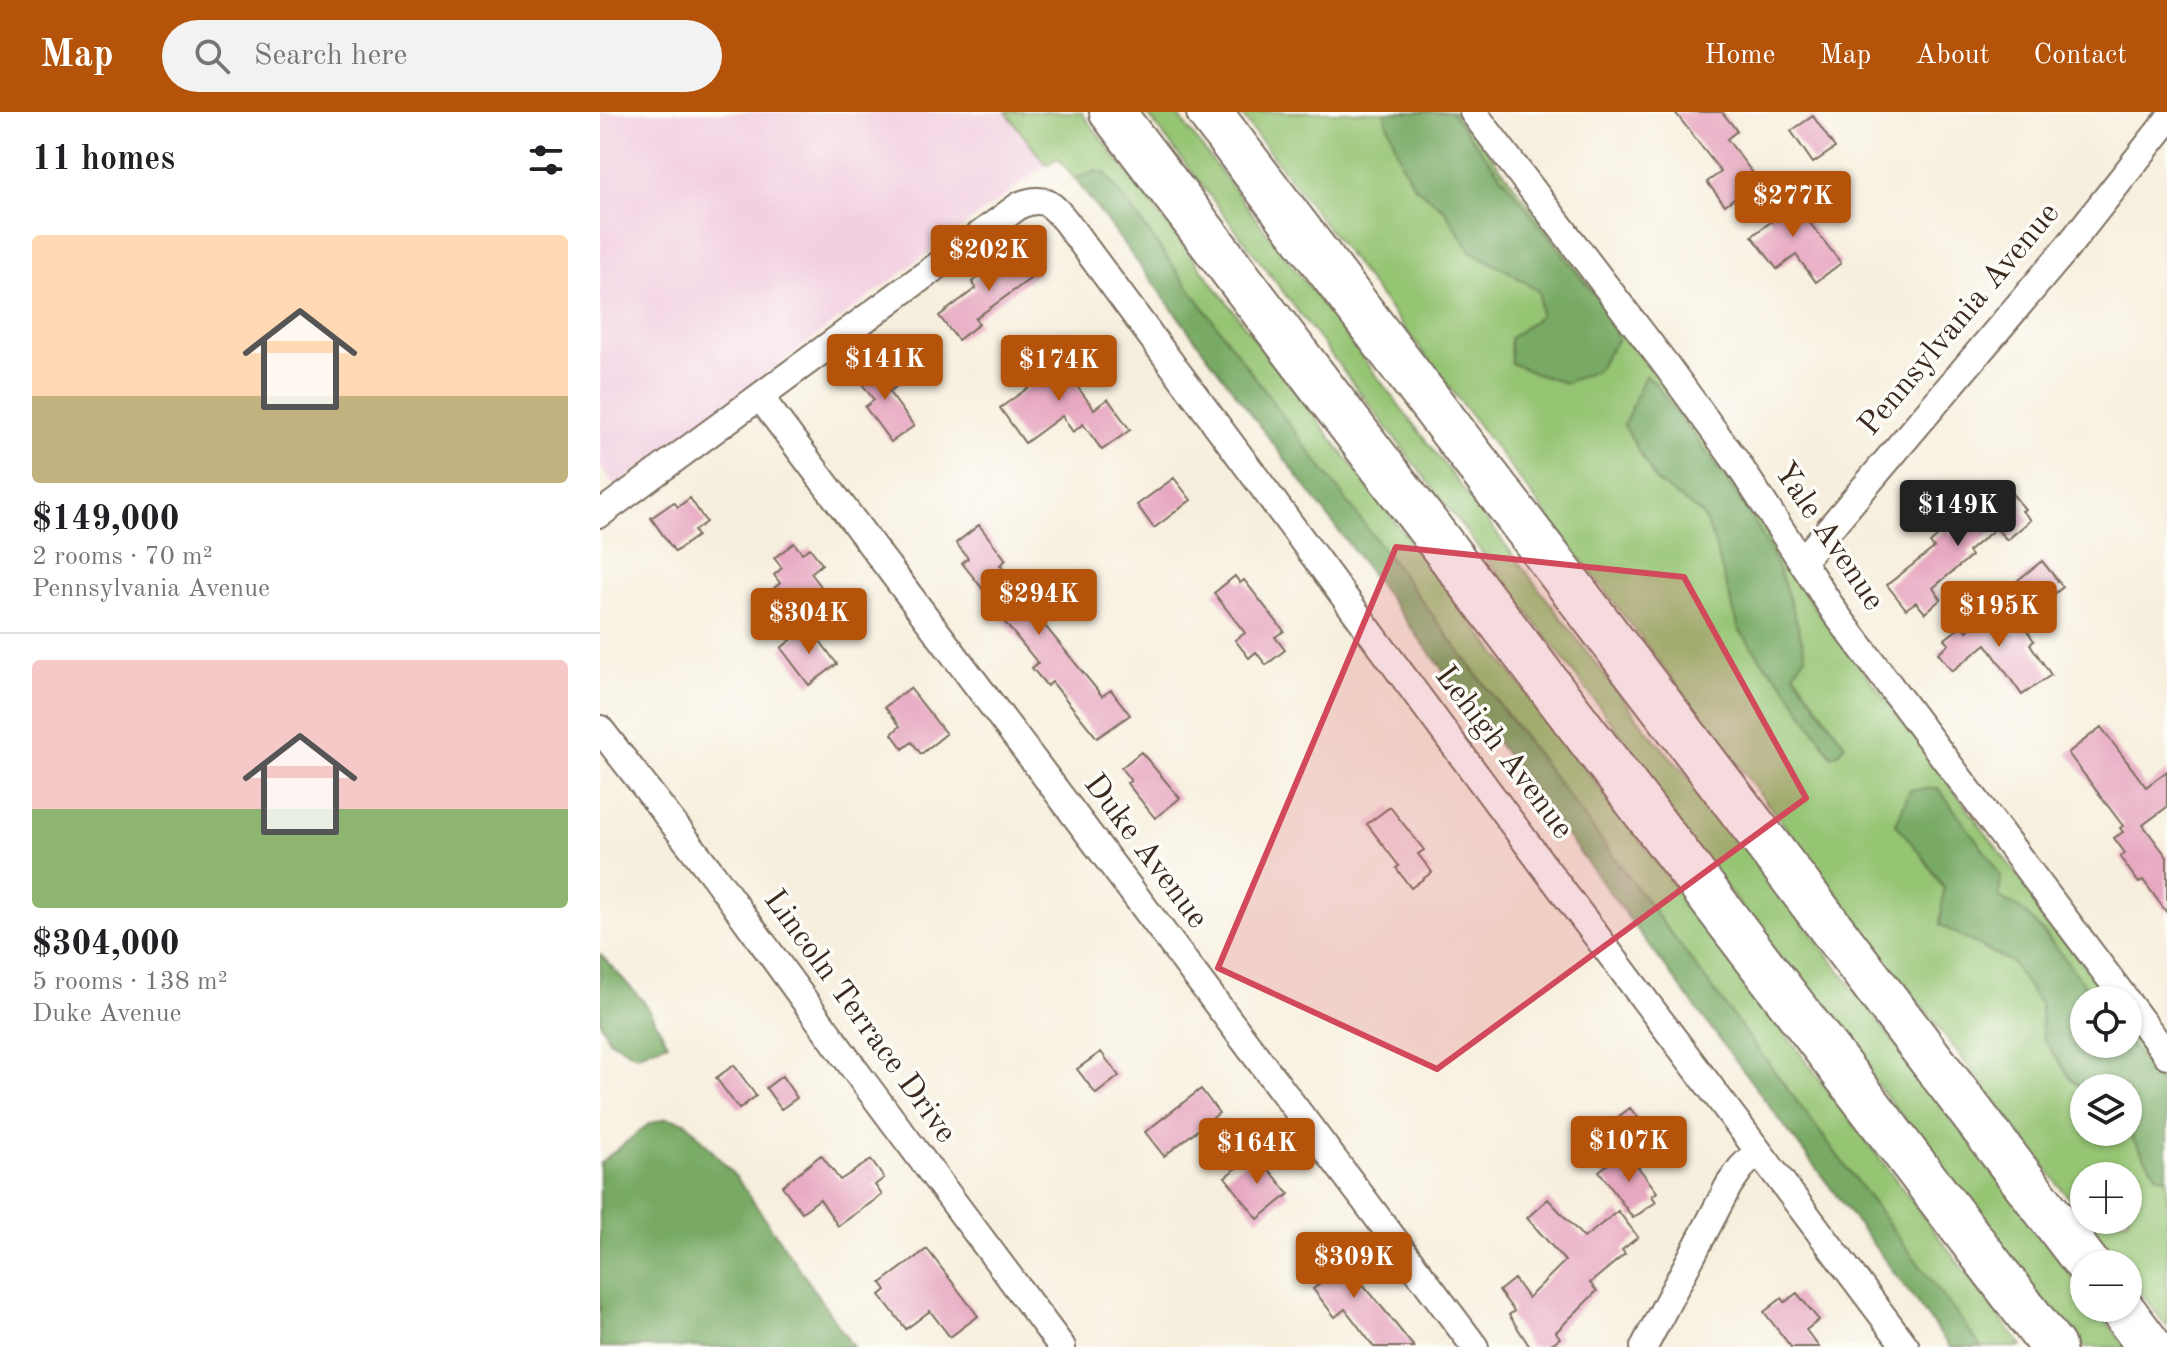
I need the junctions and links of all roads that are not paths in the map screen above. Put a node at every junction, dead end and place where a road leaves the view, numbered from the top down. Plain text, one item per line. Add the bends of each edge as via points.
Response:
1 (1112, 112) edge
2 (1209, 112) edge
3 (1473, 112) edge
4 (2167, 121) edge
5 (760, 397) junction
6 (600, 514) edge
7 (1802, 561) junction
8 (600, 729) edge
9 (2115, 986) edge
10 (2142, 1022) edge
11 (2167, 1055) edge
12 (1758, 1151) junction
13 (2076, 1250) edge
14 (2131, 1322) edge
15 (1062, 1347) edge
16 (1475, 1347) edge
17 (1644, 1347) edge
18 (1906, 1347) edge
19 (2053, 1347) edge
20 (2150, 1347) edge

1 - 19 highway
2 - 13 highway
3 - 7 street, Yale Avenue via 1666,365
4 - 7 street, Pennsylvania Avenue
5 - 6 street
5 - 12 street, Lehigh Avenue via 1020,205 1044,201 1056,209
5 - 16 street, Duke Avenue
7 - 9 street, Yale Avenue via 1836,614
8 - 15 street, Lincoln Terrace Drive
10 - 11 street, Yale Avenue
12 - 17 street via 1729,1185
12 - 18 street, Lehigh Avenue
14 - 20 highway

